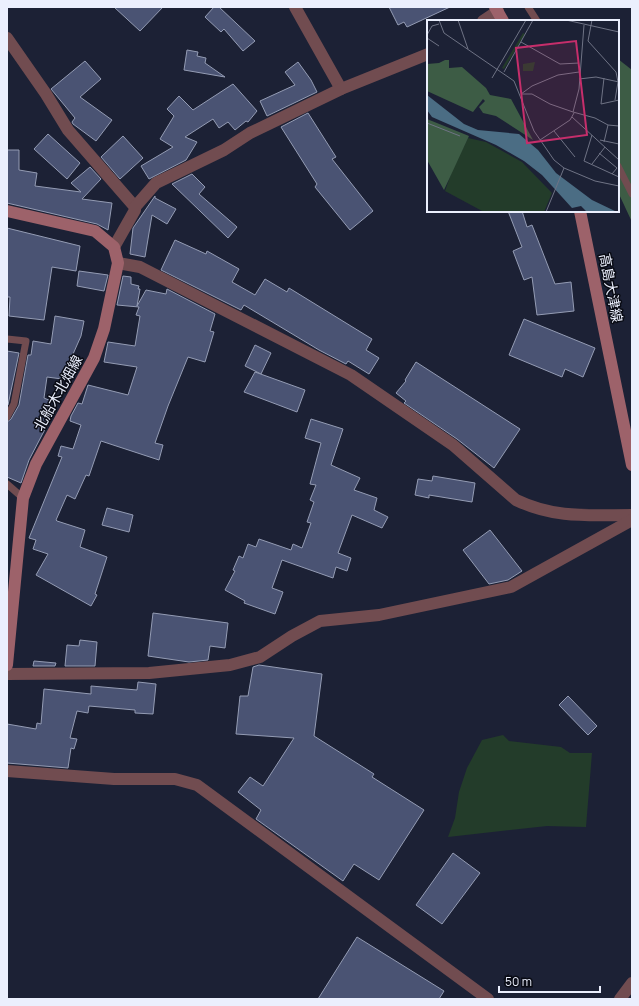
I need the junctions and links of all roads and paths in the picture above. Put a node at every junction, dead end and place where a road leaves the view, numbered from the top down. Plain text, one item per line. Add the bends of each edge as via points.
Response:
1 (295, 7) edge
2 (528, 7) edge
3 (499, 13) edge
4 (485, 20) edge
5 (536, 20) edge
6 (7, 38) edge
7 (427, 54) edge
8 (341, 89) junction
9 (619, 168) edge
10 (632, 194) edge
11 (135, 207) junction
12 (7, 211) edge
13 (580, 212) edge
14 (114, 247) junction
15 (118, 263) junction
16 (7, 339) edge
17 (7, 417) edge
18 (632, 465) edge
19 (7, 484) edge
20 (23, 498) junction
21 (632, 515) edge
22 (632, 520) edge
23 (10, 598) edge
24 (7, 665) edge
25 (7, 674) edge
26 (7, 771) edge
27 (632, 983) edge
28 (488, 999) edge
29 (620, 999) edge

1 - 8 street
2 - 5 lane
3 - 4 street
6 - 11 street via 68,130
7 - 8 street
8 - 11 street via 156,183
9 - 10 lane
11 - 14 street
12 - 14 main road via 95,232
13 - 18 main road, 高島大津線
14 - 15 main road, 北船木北畑線
15 - 20 main road, 北船木北畑線 via 104,329 94,358 36,464
15 - 21 street via 140,267 351,376 453,445 516,500 526,505 565,516
16 - 17 lane via 26,341 14,404
19 - 20 lane
20 - 23 main road, 北船木北畑線
22 - 25 street via 511,588 379,615 320,621 260,657 230,665 149,673
23 - 24 main road, 北船木北畑線
26 - 28 street via 114,779 175,779 198,785
27 - 29 street

